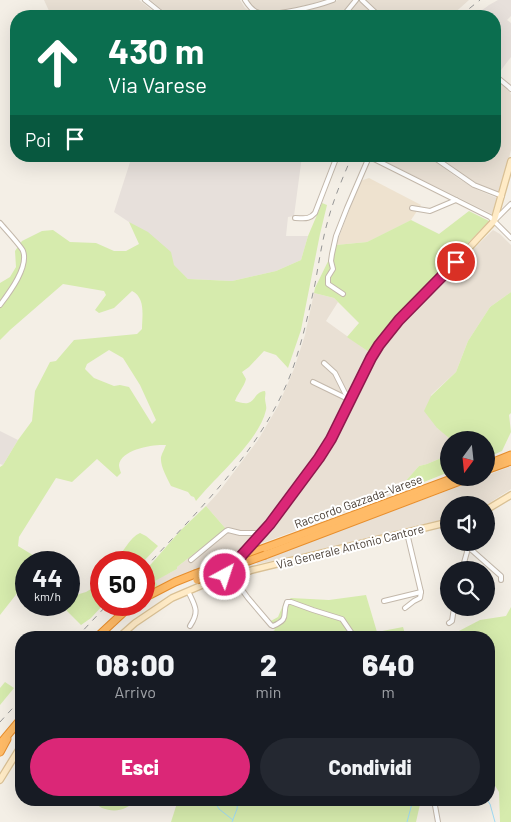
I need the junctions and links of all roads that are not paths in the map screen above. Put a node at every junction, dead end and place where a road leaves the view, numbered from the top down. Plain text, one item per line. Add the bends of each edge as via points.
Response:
1 (145, 0) edge
2 (245, 0) edge
3 (333, 0) edge
4 (356, 0) edge
5 (362, 0) edge
6 (158, 10) edge
7 (254, 10) edge
8 (296, 10) edge
9 (348, 10) edge
10 (373, 10) edge
11 (501, 80) edge
12 (511, 90) edge
13 (511, 161) edge
14 (335, 162) edge
15 (367, 162) edge
16 (379, 162) edge
17 (441, 162) edge
18 (502, 196) junction
19 (456, 200) junction
20 (511, 204) edge
21 (412, 208) dead end
22 (295, 218) dead end
23 (494, 221) junction
24 (0, 223) edge
25 (511, 238) edge
26 (343, 294) dead end
27 (0, 305) edge
28 (324, 363) dead end
29 (313, 382) dead end
30 (351, 399) junction
31 (511, 455) edge
32 (495, 461) edge
33 (511, 461) edge
34 (495, 467) edge
35 (440, 483) edge
36 (446, 486) edge
37 (511, 496) edge
38 (495, 505) edge
39 (440, 524) edge
40 (407, 533) junction
41 (259, 536) junction
42 (279, 546) junction
43 (473, 551) edge
44 (242, 555) junction
45 (265, 555) junction
46 (191, 560) dead end
47 (230, 573) junction
48 (196, 577) junction
49 (500, 580) dead end
50 (188, 591) junction
51 (155, 592) edge
52 (421, 592) junction
53 (384, 601) dead end
54 (405, 608) dead end
55 (120, 616) edge
56 (453, 616) edge
57 (449, 623) dead end
58 (190, 626) dead end
59 (103, 631) edge
60 (126, 631) edge
61 (350, 631) edge
62 (15, 726) edge
63 (1, 748) edge
64 (15, 756) edge
65 (0, 780) edge
66 (435, 806) edge
67 (438, 822) edge

1 - 6 street
2 - 7 street
3 - 8 street
4 - 9 street
5 - 10 street
11 - 12 street
13 - 18 main road
14 - 22 street via 315,213 311,218
15 - 26 street via 336,236 332,254 333,269 328,284
16 - 19 street
17 - 18 street via 474,185
18 - 23 main road
19 - 21 street via 430,211
19 - 23 street
20 - 23 street
23 - 25 street
23 - 30 main road via 399,320 370,359
24 - 27 street via 23,251 24,263 18,280
28 - 30 street
29 - 30 street
30 - 41 main road via 319,458
31 - 32 highway
33 - 34 highway
35 - 42 highway, Raccordo Gazzada-Varese
36 - 42 highway, Raccordo Gazzada-Varese
37 - 38 main road
39 - 40 main road, Via Generale Antonio Cantore
40 - 47 main road, Via Generale Antonio Cantore
40 - 52 street
41 - 44 main road
41 - 46 street via 228,530
42 - 44 highway, Raccordo Gazzada-Varese
42 - 45 highway, Raccordo Gazzada-Varese
43 - 49 street via 501,576
44 - 45 highway, Raccordo Gazzada-Varese, bridge
44 - 47 main road
44 - 48 highway, Raccordo Gazzada-Varese, bridge
45 - 48 highway, Raccordo Gazzada-Varese, bridge
47 - 50 main road, Via Generale Antonio Cantore
47 - 61 street via 271,625 284,619 286,604 291,602 342,619
48 - 51 highway, Raccordo Gazzada-Varese
50 - 58 street via 196,613
50 - 60 main road, Via Generale Antonio Cantore via 172,598
52 - 53 street
52 - 54 street via 420,598
55 - 59 highway
56 - 57 street
62 - 63 highway
64 - 65 main road
66 - 67 street

